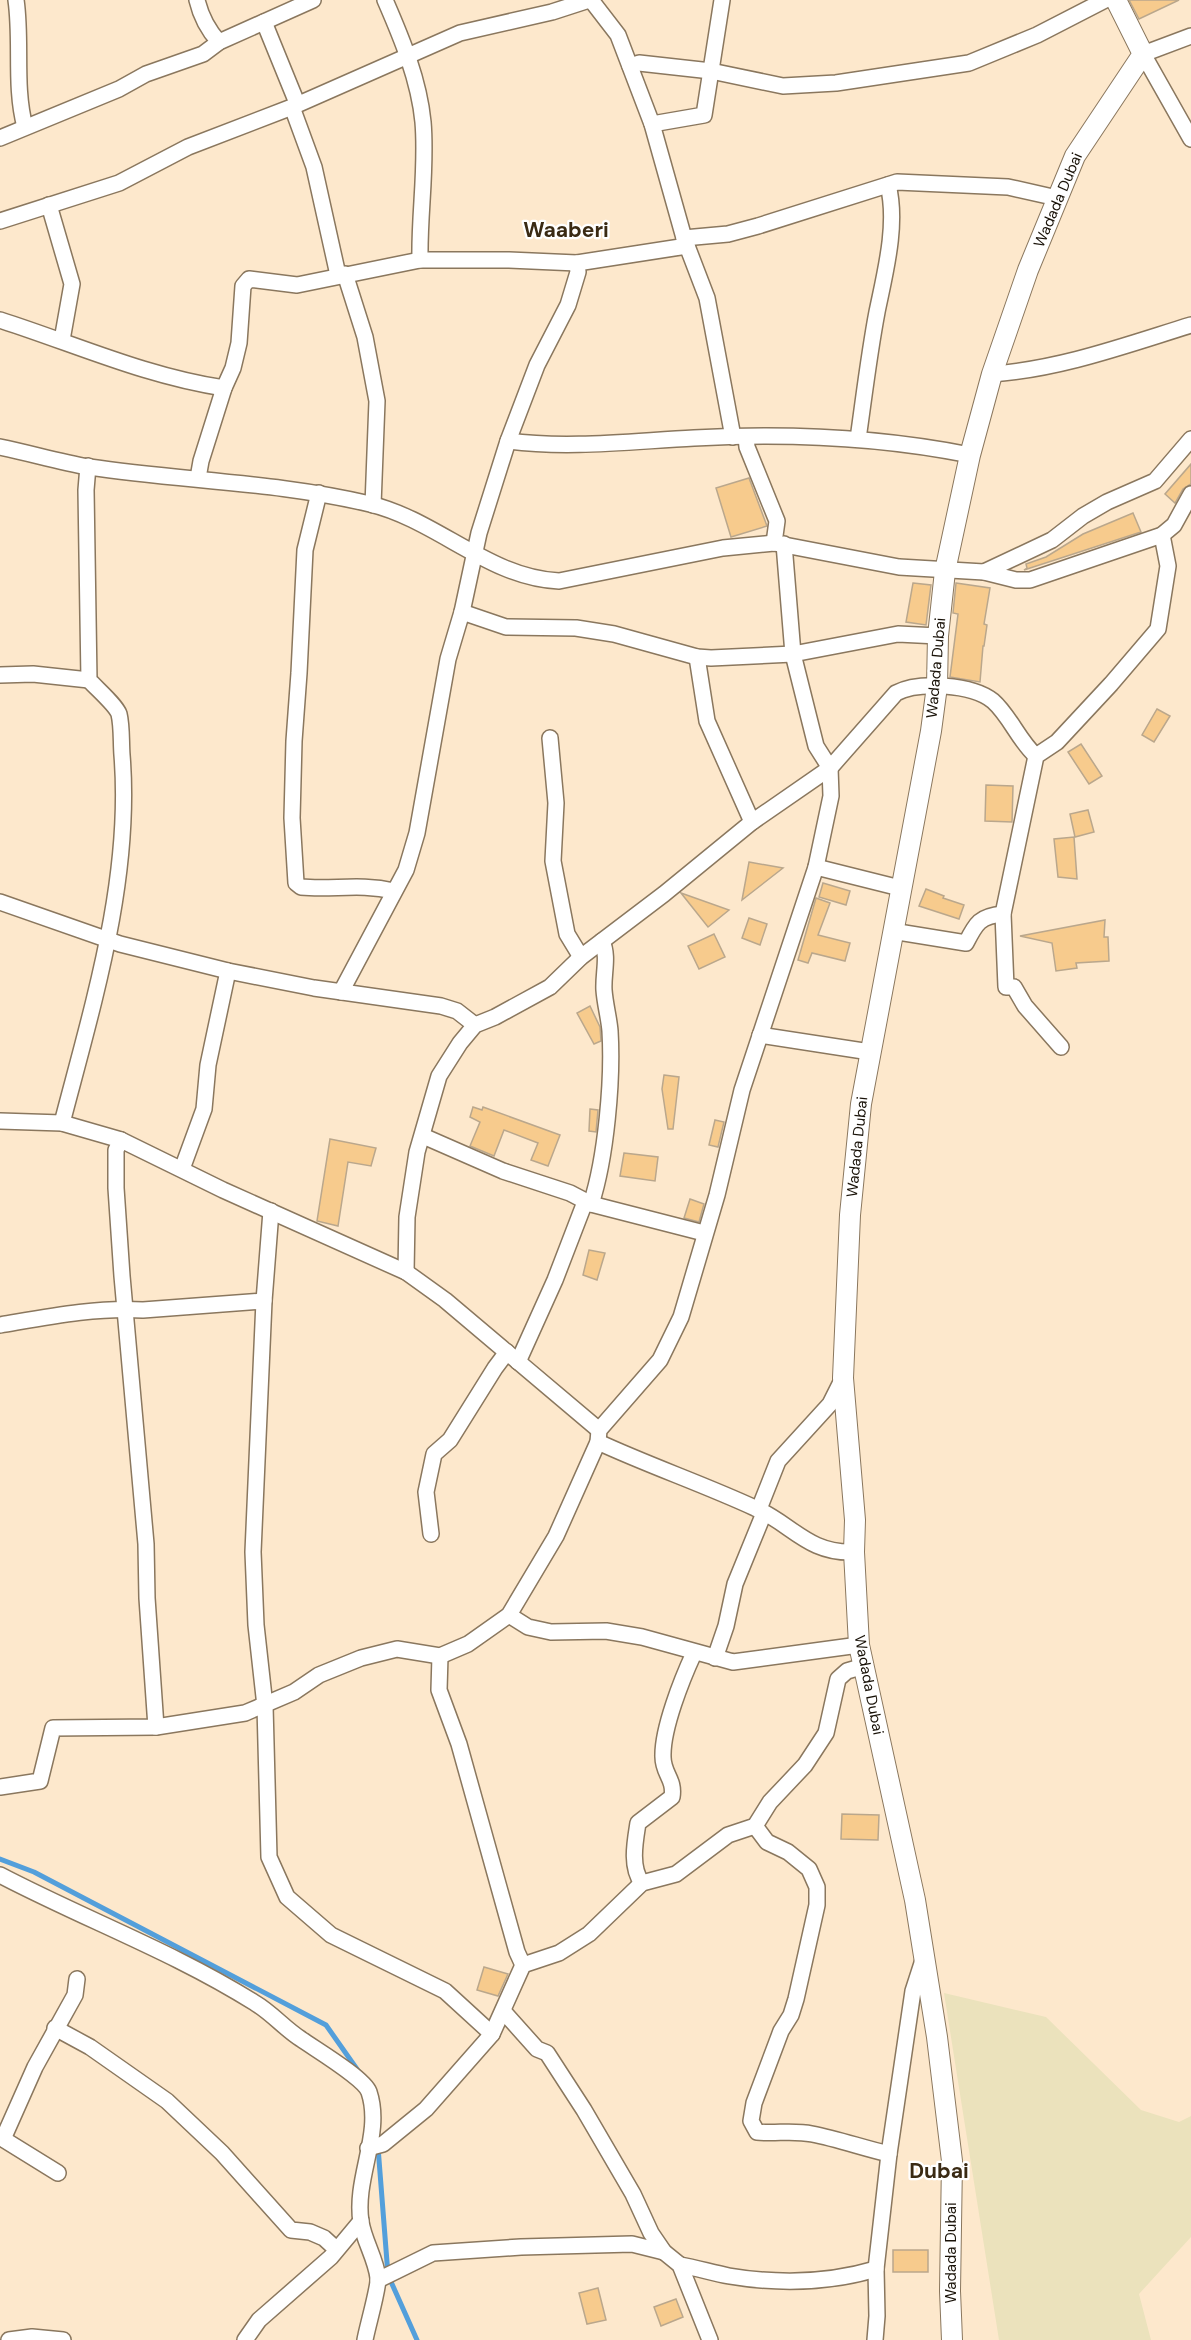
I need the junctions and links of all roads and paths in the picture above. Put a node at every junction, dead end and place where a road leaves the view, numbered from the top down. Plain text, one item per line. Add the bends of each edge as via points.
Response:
1 (16, 0) edge
2 (197, 0) edge
3 (314, 0) edge
4 (385, 0) edge
5 (590, 0) edge
6 (722, 0) edge
7 (1105, 0) edge
8 (1116, 0) edge
9 (264, 22) junction
10 (1191, 36) edge
11 (219, 42) junction
12 (1143, 54) junction
13 (407, 55) junction
14 (630, 66) junction
15 (711, 71) junction
16 (295, 105) junction
17 (652, 124) junction
18 (25, 127) junction
19 (0, 138) edge
20 (1191, 139) edge
21 (888, 185) junction
22 (1057, 198) junction
23 (49, 205) junction
24 (0, 221) edge
25 (685, 242) junction
26 (420, 260) junction
27 (577, 263) junction
28 (341, 275) junction
29 (0, 320) edge
30 (1191, 325) edge
31 (62, 340) junction
32 (992, 374) junction
33 (224, 388) junction
34 (739, 437) junction
35 (858, 439) junction
36 (1191, 439) edge
37 (508, 441) junction
38 (0, 447) edge
39 (970, 455) junction
40 (88, 466) junction
41 (198, 478) junction
42 (319, 493) junction
43 (1191, 494) edge
44 (373, 504) junction
45 (1162, 535) junction
46 (779, 544) junction
47 (476, 555) junction
48 (945, 571) junction
49 (984, 573) junction
50 (462, 612) junction
51 (938, 636) junction
52 (793, 654) junction
53 (696, 657) junction
54 (0, 675) edge
55 (89, 680) junction
56 (937, 686) junction
57 (550, 738) dead end
58 (1036, 756) junction
59 (830, 768) junction
60 (752, 822) junction
61 (816, 867) junction
62 (900, 888) junction
63 (394, 891) junction
64 (0, 902) edge
65 (1003, 914) junction
66 (892, 931) junction
67 (108, 939) junction
68 (602, 941) junction
69 (581, 957) junction
70 (228, 971) junction
71 (341, 992) junction
72 (475, 1025) junction
73 (760, 1035) junction
74 (1061, 1047) dead end
75 (870, 1052) junction
76 (0, 1121) edge
77 (62, 1123) junction
78 (423, 1136) junction
79 (120, 1140) junction
80 (182, 1169) junction
81 (588, 1203) junction
82 (271, 1210) junction
83 (704, 1233) junction
84 (406, 1272) junction
85 (264, 1301) junction
86 (124, 1309) junction
87 (0, 1325) edge
88 (513, 1357) junction
89 (843, 1378) junction
90 (598, 1436) junction
91 (761, 1511) junction
92 (431, 1534) dead end
93 (854, 1552) junction
94 (509, 1615) junction
95 (859, 1645) junction
96 (694, 1653) junction
97 (440, 1656) junction
98 (715, 1658) junction
99 (864, 1666) junction
100 (265, 1706) junction
101 (156, 1727) junction
102 (0, 1787) edge
103 (755, 1826) junction
104 (0, 1875) edge
105 (642, 1883) junction
106 (924, 1956) junction
107 (523, 1965) junction
108 (77, 1979) dead end
109 (503, 2011) junction
110 (55, 2028) junction
111 (492, 2034) junction
112 (1, 2139) edge
113 (369, 2148) junction
114 (889, 2154) junction
115 (58, 2173) dead end
116 (361, 2221) junction
117 (336, 2249) junction
118 (664, 2252) junction
119 (680, 2265) junction
120 (876, 2269) junction
121 (378, 2280) junction
122 (9, 2340) edge
123 (63, 2340) edge
124 (245, 2340) edge
125 (364, 2340) edge
126 (710, 2340) edge
127 (875, 2340) edge
128 (952, 2340) edge

1 - 18 street
2 - 11 street via 201,17
3 - 9 street
4 - 13 street
5 - 13 street via 460,33
5 - 14 street via 618,35
6 - 15 street
7 - 15 street via 1037,35 969,63 836,83 783,86
8 - 12 street
9 - 11 street
9 - 16 street
10 - 12 street
11 - 18 street via 203,54 146,74 118,90
12 - 20 street
12 - 22 street, Wadada Dubai via 1075,156
13 - 16 street
13 - 26 street via 423,125
14 - 15 street via 639,63
14 - 17 street
15 - 17 street via 704,115
16 - 23 street via 188,147 119,183
16 - 28 street
17 - 25 street
18 - 19 street
21 - 22 street via 907,182 1008,187
21 - 25 street via 758,226
21 - 35 street via 891,218 886,274
22 - 32 street, Wadada Dubai
23 - 24 street
23 - 31 street via 72,284
25 - 27 street
25 - 34 street via 707,298
26 - 27 street
26 - 28 street
27 - 37 street via 568,305 537,365
28 - 33 street via 297,285 249,279 243,286 239,343
28 - 44 street via 365,337 377,401
29 - 31 street
30 - 32 street via 1082,359 1025,372
31 - 33 street via 126,365
32 - 39 street, Wadada Dubai
33 - 41 street
34 - 35 street
34 - 37 street via 582,444
34 - 46 street via 747,447 777,521
35 - 39 street
36 - 49 street via 1155,481 1107,502 1053,540
37 - 47 street via 479,533
38 - 40 street
39 - 48 street, Wadada Dubai
40 - 41 street
40 - 55 street
41 - 42 street
42 - 44 street
42 - 63 street via 304,549 293,752 296,883 301,887 347,885
43 - 45 street via 1174,525
44 - 47 street via 432,528
45 - 49 street via 1030,580
45 - 58 street via 1168,566 1158,629 1057,742
46 - 47 street via 723,548 559,581 539,580
46 - 48 street via 899,567
46 - 52 street
47 - 50 street
48 - 49 street
48 - 51 street, Wadada Dubai
50 - 53 street via 506,627 576,628 623,636
50 - 63 street via 448,659 417,833 406,870
51 - 52 street via 898,634
51 - 56 street, Wadada Dubai
52 - 53 street
52 - 59 street via 816,746
53 - 60 street via 706,721
54 - 55 street
55 - 67 street via 119,712 124,774 119,865
56 - 58 street via 976,692 993,702
56 - 59 street via 906,687 896,693
56 - 62 street, Wadada Dubai
57 - 69 street via 556,803 553,861 567,934
58 - 65 street
59 - 60 street
59 - 61 street via 831,796
60 - 68 street
61 - 62 street
61 - 73 street
62 - 66 street, Wadada Dubai
63 - 71 street
64 - 67 street
65 - 66 street via 987,915 966,943
65 - 74 street via 1006,987 1014,987 1024,1006
66 - 75 street, Wadada Dubai
67 - 70 street
67 - 77 street
68 - 69 street
68 - 81 street via 606,951 604,987 610,1031 609,1102 600,1164
69 - 72 street via 550,987
70 - 71 street
70 - 80 street via 208,1065 204,1109
71 - 72 street via 441,1006 458,1011
72 - 78 street via 439,1076
73 - 75 street
73 - 83 street
75 - 89 street, Wadada Dubai via 850,1215
76 - 77 street
77 - 79 street
78 - 81 street
78 - 84 street via 407,1217
79 - 80 street
79 - 86 street via 116,1150 116,1188
80 - 82 street
81 - 83 street
81 - 88 street via 555,1280
82 - 84 street
82 - 85 street
83 - 90 street via 681,1317 660,1360
84 - 88 street
85 - 86 street
85 - 100 street via 253,1552
86 - 87 street
86 - 101 street via 146,1544
88 - 90 street
88 - 92 street via 495,1368 450,1440 434,1454 426,1492
89 - 91 street via 830,1404 778,1461
89 - 93 street, Wadada Dubai via 854,1500
90 - 91 street via 652,1467
90 - 94 street via 556,1536
91 - 93 street via 809,1543
91 - 98 street via 735,1584
93 - 95 street, Wadada Dubai
94 - 96 street via 528,1627 551,1632 606,1631
94 - 97 street via 468,1644
95 - 98 street via 733,1662
95 - 99 street, Wadada Dubai
96 - 98 street
96 - 105 street via 664,1738 663,1765 674,1786 672,1797 638,1823 635,1862
97 - 100 street via 397,1649 361,1658 319,1675
97 - 107 street via 439,1690 459,1744
99 - 103 street via 847,1671 838,1679 826,1733 806,1765 770,1802
99 - 106 street, Wadada Dubai
100 - 101 street via 245,1713
100 - 111 street via 269,1857 287,1897 331,1935 445,1991
101 - 102 street via 53,1728 40,1781
103 - 105 street via 728,1835 676,1874
103 - 114 street via 767,1842 809,1869 817,1887 818,1905 796,1999 754,2103 751,2121 757,2132 812,2134
104 - 113 street via 210,1976 257,2004 336,2062 368,2090 374,2119
105 - 107 street via 589,1934 559,1953
106 - 114 street via 914,1991
106 - 128 street, Wadada Dubai via 952,2162
107 - 109 street
108 - 110 street via 75,1995
109 - 111 street
109 - 118 street via 537,2049 547,2053 599,2135
110 - 112 street
110 - 117 street via 90,2047 167,2101 222,2153 291,2230 310,2232
111 - 113 street via 426,2109 383,2144
112 - 115 street
113 - 116 street
114 - 120 street
116 - 117 street
116 - 121 street
117 - 124 street via 259,2320
118 - 119 street
118 - 121 street via 632,2244 433,2253
119 - 120 street via 774,2281 854,2276
119 - 126 street
120 - 127 street
121 - 125 street
122 - 123 street

